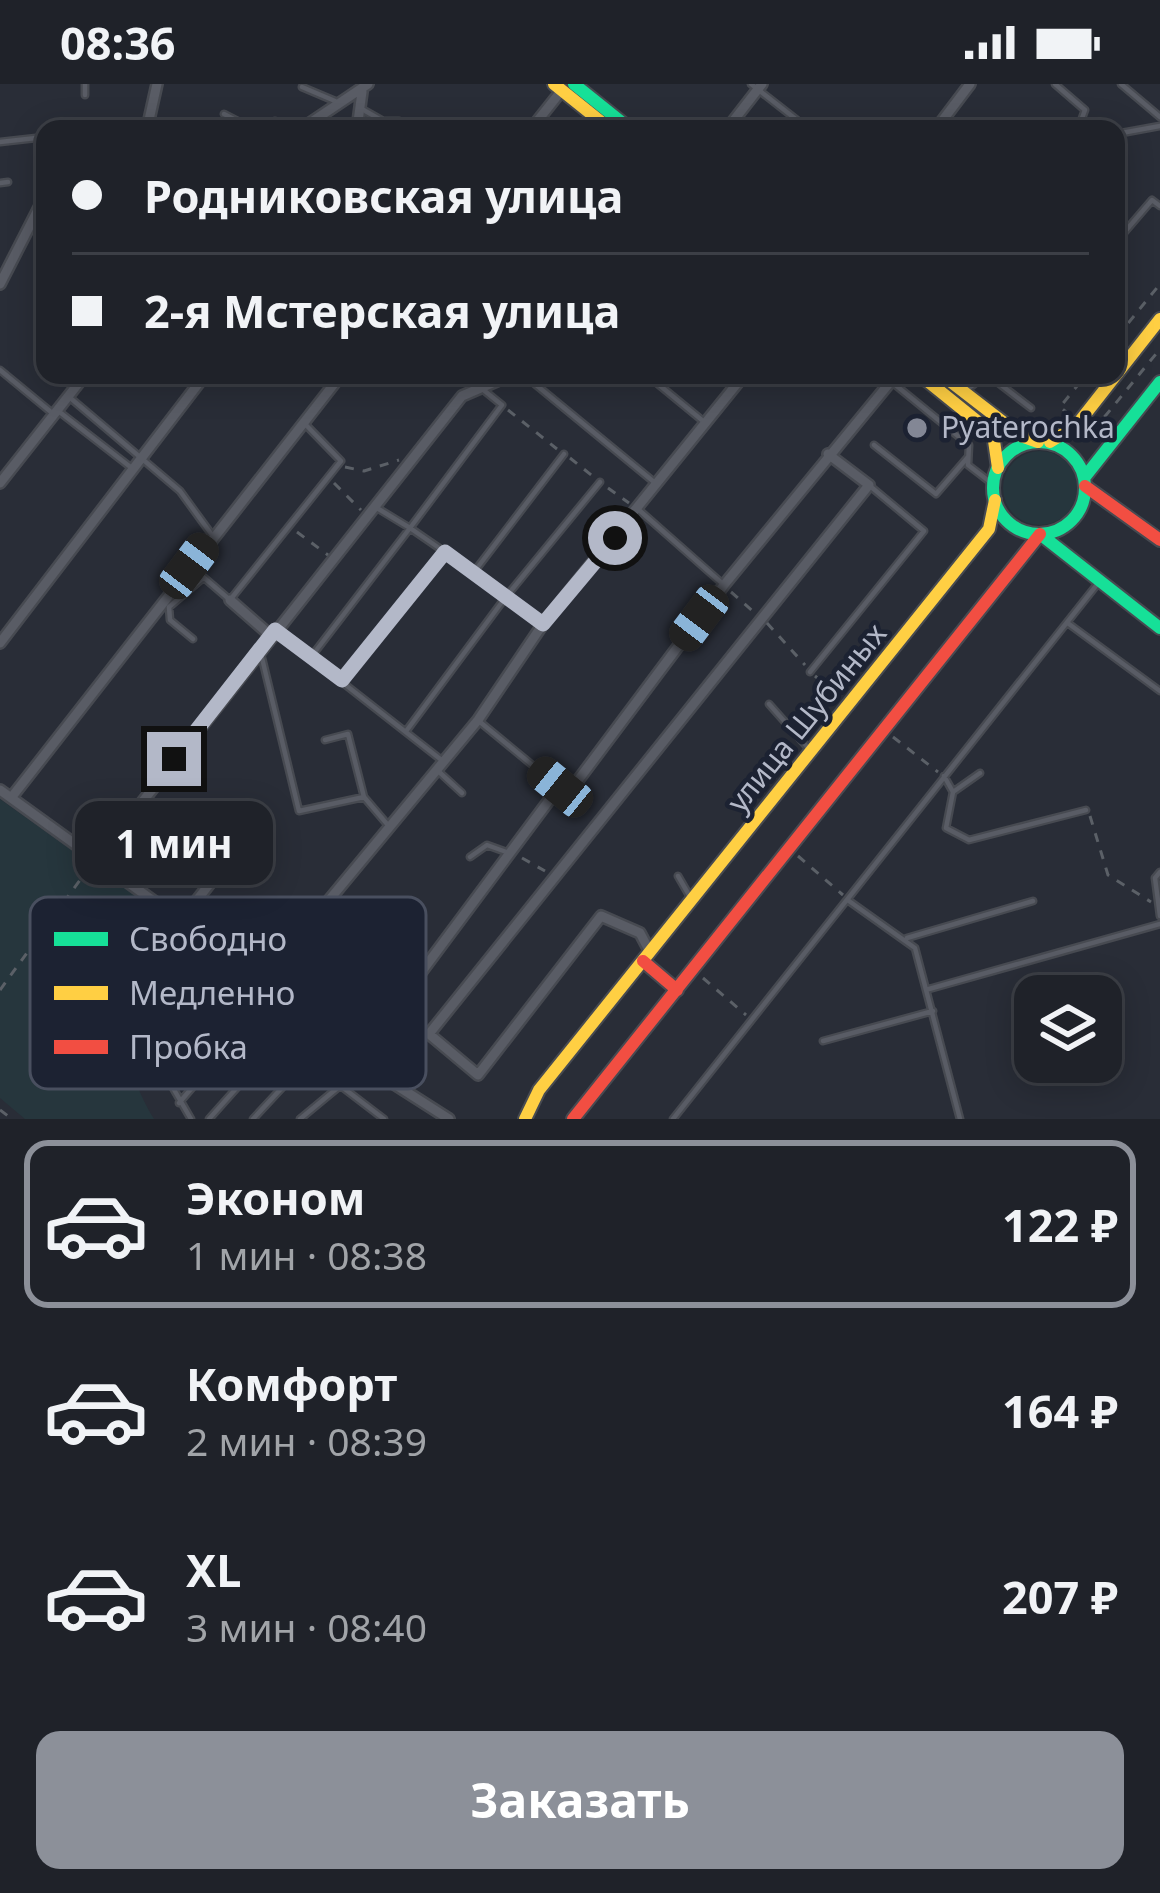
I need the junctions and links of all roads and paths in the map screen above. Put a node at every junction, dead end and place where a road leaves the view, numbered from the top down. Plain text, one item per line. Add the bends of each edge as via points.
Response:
1 (85, 84) edge
2 (157, 84) edge
3 (970, 84) edge
4 (1055, 84) edge
5 (1121, 84) edge
6 (564, 85) edge
7 (757, 86) edge
8 (302, 87) dead end
9 (361, 87) edge
10 (85, 95) dead end
11 (337, 102) junction
12 (360, 108) junction
13 (224, 115) dead end
14 (1160, 117) edge
15 (151, 120) edge
16 (234, 120) edge
17 (311, 120) edge
18 (358, 120) edge
19 (381, 120) edge
20 (538, 120) edge
21 (601, 120) edge
22 (616, 120) edge
23 (734, 120) edge
24 (797, 120) dead end
25 (943, 120) edge
26 (1081, 120) edge
27 (1160, 126) edge
28 (1125, 132) edge
29 (36, 137) edge
30 (0, 142) edge
31 (1160, 206) edge
32 (36, 214) edge
33 (1125, 232) edge
34 (0, 284) edge
35 (1160, 284) edge
36 (1160, 319) edge
37 (1125, 329) edge
38 (1160, 349) edge
39 (1125, 350) edge
40 (1131, 356) junction
41 (1125, 363) edge
42 (0, 370) edge
43 (1160, 382) edge
44 (78, 384) edge
45 (198, 384) edge
46 (334, 384) edge
47 (477, 384) edge
48 (495, 384) edge
49 (535, 384) edge
50 (658, 384) edge
51 (737, 384) edge
52 (890, 384) edge
53 (900, 384) edge
54 (931, 384) edge
55 (954, 384) edge
56 (975, 384) edge
57 (999, 384) edge
58 (1108, 384) edge
59 (485, 390) junction
60 (964, 392) junction
61 (68, 396) junction
62 (1031, 408) dead end
63 (55, 412) junction
64 (303, 422) junction
65 (705, 422) junction
66 (109, 430) junction
67 (1092, 433) dead end
68 (1041, 442) junction
69 (99, 443) junction
70 (874, 445) dead end
71 (416, 454) junction
72 (564, 454) dead end
73 (828, 454) junction
74 (968, 457) junction
75 (143, 459) junction
76 (338, 466) junction
77 (134, 470) junction
78 (997, 470) junction
79 (328, 478) junction
80 (600, 482) dead end
81 (1084, 482) junction
82 (0, 483) edge
83 (658, 485) junction
84 (868, 485) junction
85 (994, 492) junction
86 (639, 510) junction
87 (370, 511) junction
88 (290, 527) junction
89 (410, 528) junction
90 (212, 535) junction
91 (1040, 535) junction
92 (1160, 540) edge
93 (445, 552) junction
94 (332, 558) junction
95 (189, 566) junction
96 (475, 572) junction
97 (204, 578) junction
98 (1100, 582) junction
99 (724, 586) junction
100 (505, 598) junction
101 (230, 600) junction
102 (762, 619) junction
103 (1069, 623) junction
104 (543, 624) junction
105 (1160, 628) edge
106 (273, 632) junction
107 (194, 639) dead end
108 (0, 643) edge
109 (259, 649) junction
110 (311, 657) junction
111 (809, 672) junction
112 (342, 680) junction
113 (1160, 691) edge
114 (769, 704) dead end
115 (846, 708) junction
116 (478, 720) junction
117 (406, 730) junction
118 (891, 735) dead end
119 (325, 740) dead end
120 (811, 751) junction
121 (441, 766) junction
122 (980, 772) dead end
123 (944, 776) junction
124 (560, 787) junction
125 (0, 790) edge
126 (953, 792) junction
127 (462, 793) dead end
128 (364, 797) junction
129 (11, 799) junction
130 (1086, 810) joint
131 (258, 822) dead end
132 (387, 824) junction
133 (478, 842) dead end
134 (487, 845) junction
135 (514, 854) junction
136 (798, 856) dead end
137 (470, 857) dead end
138 (99, 864) junction
139 (1160, 872) edge
140 (678, 876) dead end
141 (556, 878) junction
142 (68, 897) edge
143 (144, 897) edge
144 (199, 897) edge
145 (329, 897) edge
146 (692, 900) junction
147 (849, 901) junction
148 (1034, 901) dead end
149 (1154, 905) dead end
150 (1160, 916) edge
151 (1160, 924) edge
152 (907, 938) junction
153 (30, 949) edge
154 (647, 956) junction
155 (426, 964) edge
156 (700, 976) dead end
157 (929, 989) junction
158 (0, 990) edge
159 (677, 990) junction
160 (934, 1011) junction
161 (752, 1021) junction
162 (823, 1041) dead end
163 (172, 1089) edge
164 (191, 1089) edge
165 (235, 1089) edge
166 (281, 1089) edge
167 (336, 1089) edge
168 (346, 1089) edge
169 (402, 1089) edge
170 (179, 1103) junction
171 (370, 1108) junction
172 (0, 1109) edge
173 (11, 1119) edge
174 (190, 1119) edge
175 (208, 1119) edge
176 (253, 1119) edge
177 (300, 1119) edge
178 (363, 1119) edge
179 (384, 1119) edge
180 (448, 1119) edge
181 (525, 1119) edge
182 (573, 1119) edge
183 (673, 1119) edge
184 (960, 1119) edge

1 - 10 lane
2 - 15 street
3 - 25 street
4 - 26 lane via 1085,110
5 - 14 lane
6 - 20 street
6 - 21 main road
6 - 22 main road
7 - 23 street
7 - 24 lane
8 - 11 lane
9 - 11 street
9 - 12 street
11 - 17 street
12 - 18 street
12 - 19 lane
13 - 16 lane
27 - 28 lane
29 - 30 lane
31 - 33 lane via 1152,200
32 - 34 street
35 - 37 path
36 - 40 main road
38 - 67 path
39 - 40 lane
40 - 41 main road
42 - 63 lane
43 - 81 main road
44 - 61 street
45 - 75 street
46 - 64 street
47 - 59 lane
48 - 59 street
49 - 83 lane
50 - 65 lane
51 - 65 street
52 - 73 street
53 - 74 lane via 969,445
54 - 78 main road via 993,434
55 - 60 main road
56 - 60 lane
57 - 62 lane
58 - 68 main road via 1069,433
59 - 71 street via 462,396
59 - 89 lane via 502,405
60 - 68 main road
61 - 63 street
61 - 66 lane
63 - 69 lane
63 - 82 street
64 - 76 lane
64 - 90 street
65 - 83 street
66 - 69 lane
66 - 75 lane
68 - 78 main road via 1011,452
68 - 81 main road via 1072,457
69 - 77 lane
70 - 74 lane via 936,494
71 - 76 path via 364,471
71 - 87 street
72 - 96 lane
73 - 84 street
73 - 99 street
74 - 85 lane
75 - 77 street
75 - 90 lane via 191,502
76 - 79 lane
77 - 108 street
78 - 85 main road
79 - 87 path
79 - 88 lane
80 - 100 lane
81 - 91 main road via 1076,517
81 - 92 main road
83 - 86 street
84 - 102 street
84 - 111 lane via 924,531
85 - 91 main road via 1014,527
85 - 115 main road, улица Шубиных via 991,527
86 - 99 lane
86 - 104 street
87 - 89 lane
87 - 94 street
88 - 94 path
88 - 101 lane
89 - 93 lane
89 - 110 lane
90 - 95 street
91 - 98 main road
91 - 159 main road
93 - 96 lane
93 - 112 lane
94 - 106 street
95 - 97 lane
95 - 129 street
96 - 100 lane
97 - 101 lane
97 - 107 lane via 169,607 170,620
98 - 103 lane
98 - 105 main road
99 - 102 path
99 - 124 street via 576,782
100 - 104 lane
100 - 117 lane
101 - 106 street
102 - 111 path
102 - 141 street
103 - 113 lane
103 - 123 lane
104 - 116 street
106 - 109 street
106 - 110 lane
109 - 128 lane via 298,811
109 - 138 street
110 - 112 lane
111 - 115 path
112 - 117 lane
114 - 120 lane
115 - 120 main road, улица Шубиных
116 - 121 street
116 - 124 lane
117 - 121 lane
118 - 123 path
119 - 128 lane via 348,734
120 - 146 main road, улица Шубиных
121 - 127 lane
121 - 132 street
122 - 126 lane
123 - 126 lane
123 - 147 lane
124 - 135 street
125 - 129 street
126 - 130 lane via 946,828 969,840
128 - 132 lane
129 - 138 street
130 - 149 path via 1108,875
131 - 144 street
132 - 145 street
133 - 134 lane
134 - 135 lane
134 - 137 lane
135 - 141 path
135 - 155 street via 485,880
136 - 147 path
138 - 142 path
138 - 143 street
139 - 150 lane
140 - 146 lane
141 - 154 street via 429,1034 478,1075 601,916 640,933
146 - 154 main road, улица Шубиных
147 - 152 lane
147 - 161 lane
148 - 152 lane
151 - 157 lane
152 - 157 lane
153 - 158 path
154 - 159 main road
154 - 181 main road, улица Шубиных via 539,1090
156 - 161 path
157 - 160 lane
159 - 182 main road
160 - 162 lane
160 - 184 lane
161 - 183 lane
163 - 170 lane
164 - 170 lane
165 - 175 lane
166 - 176 lane
167 - 177 lane
168 - 171 lane
169 - 180 street
170 - 174 lane
171 - 178 lane
171 - 179 lane
172 - 173 path

